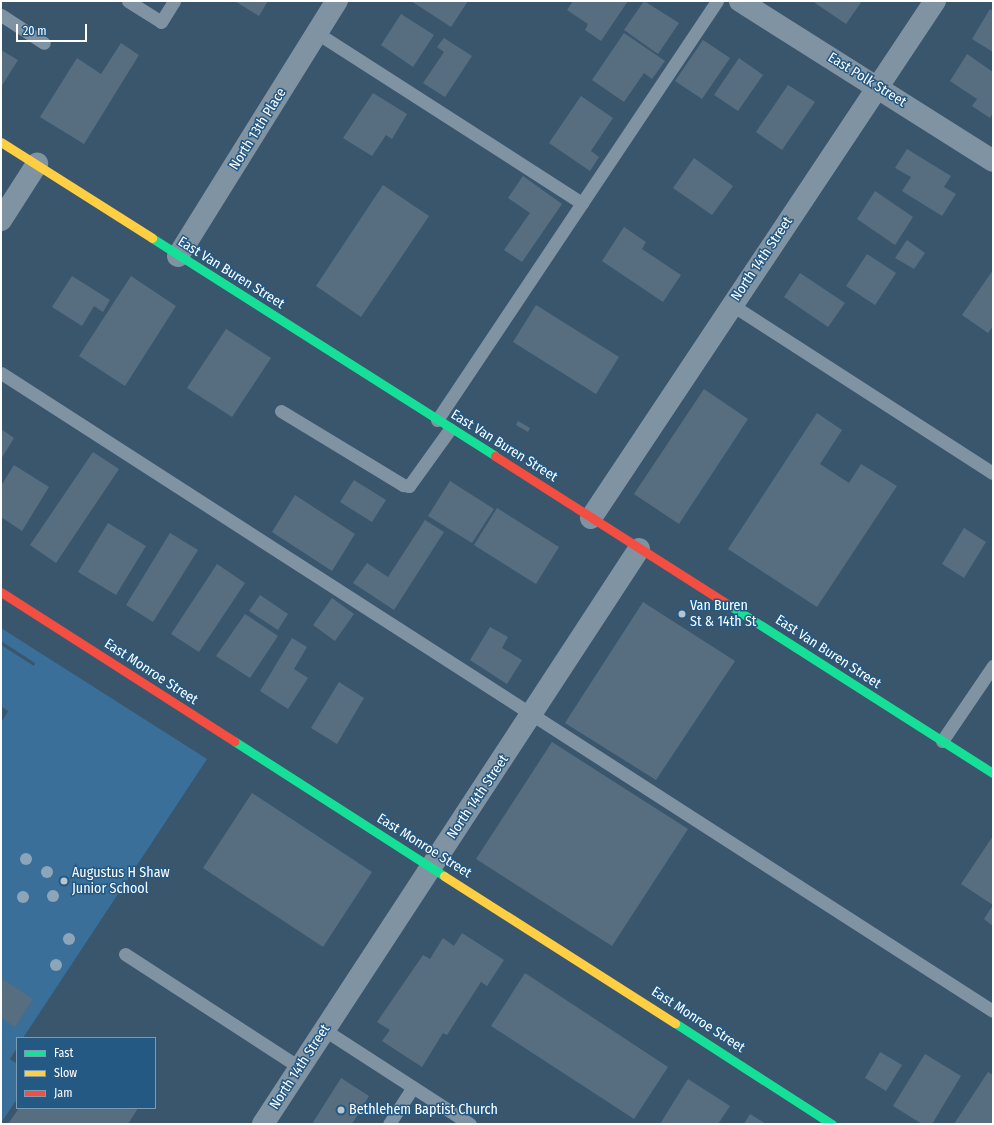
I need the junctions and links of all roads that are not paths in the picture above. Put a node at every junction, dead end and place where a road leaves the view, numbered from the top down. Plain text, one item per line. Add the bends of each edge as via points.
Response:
1 (128, 1) edge
2 (174, 1) edge
3 (337, 1) edge
4 (717, 1) edge
5 (740, 1) edge
6 (935, 1) edge
7 (1, 15) edge
8 (317, 33) junction
9 (44, 43) dead end
10 (878, 87) junction
11 (1, 142) edge
12 (993, 161) edge
13 (37, 164) junction
14 (582, 203) junction
15 (1, 220) edge
16 (178, 256) junction
17 (732, 305) junction
18 (1, 373) edge
19 (281, 411) dead end
20 (436, 420) junction
21 (450, 429) junction
22 (993, 473) edge
23 (591, 518) junction
24 (639, 548) junction
25 (1, 592) edge
26 (993, 666) edge
27 (533, 714) junction
28 (942, 741) junction
29 (993, 773) edge
30 (431, 867) junction
31 (125, 954) dead end
32 (993, 1010) edge
33 (323, 1030) junction
34 (299, 1067) junction
35 (413, 1087) junction
36 (263, 1124) edge
37 (389, 1124) edge
38 (470, 1124) edge
39 (832, 1124) edge

1 - 2 lane via 161,22
3 - 8 street, North 13th Place
4 - 14 lane
5 - 10 street, East Polk Street
6 - 10 street, North 14th Street
7 - 9 lane
8 - 14 lane
8 - 16 street, North 13th Place
10 - 12 street, East Polk Street
10 - 17 street, North 14th Street
11 - 13 main road, East Van Buren Street
13 - 15 street
13 - 16 main road, East Van Buren Street
14 - 20 lane
16 - 20 main road, East Van Buren Street
17 - 22 lane
17 - 23 street, North 14th Street
18 - 27 lane
19 - 21 lane via 403,485 409,486
20 - 21 main road, East Van Buren Street
21 - 23 main road, East Van Buren Street
23 - 24 main road, East Van Buren Street
24 - 27 street, North 14th Street
24 - 28 main road, East Van Buren Street
25 - 30 main road, East Monroe Street
26 - 28 lane
27 - 30 street, North 14th Street
27 - 32 lane
28 - 29 main road, East Van Buren Street
30 - 33 street, North 14th Street
30 - 39 main road, East Monroe Street
31 - 34 lane
33 - 34 street, North 14th Street
33 - 35 lane
34 - 36 street, North 14th Street
35 - 37 lane
35 - 38 lane

